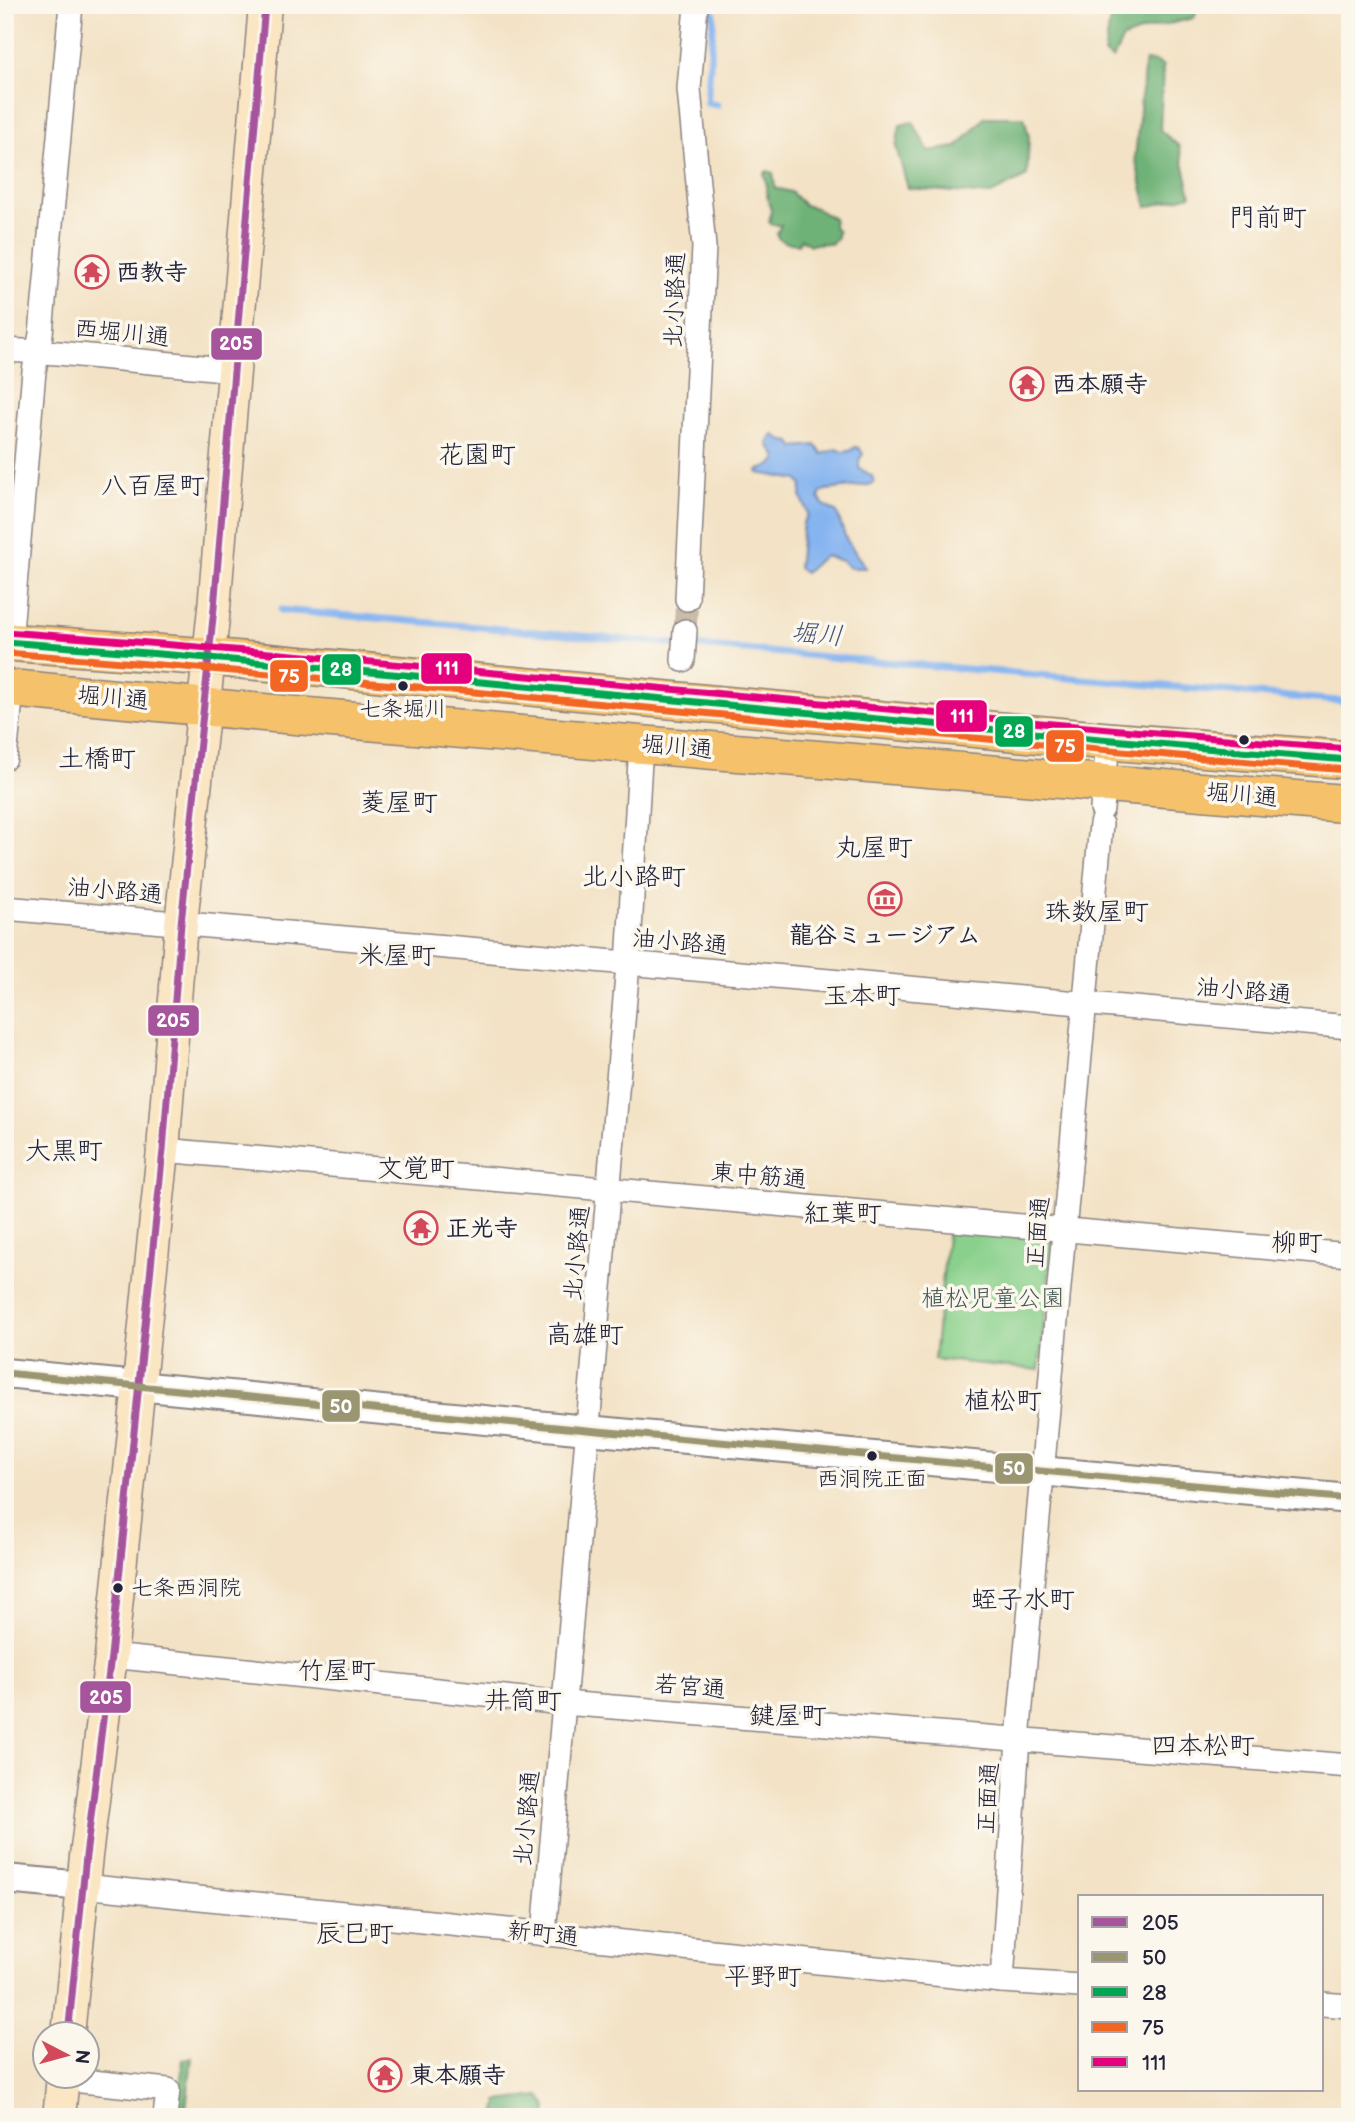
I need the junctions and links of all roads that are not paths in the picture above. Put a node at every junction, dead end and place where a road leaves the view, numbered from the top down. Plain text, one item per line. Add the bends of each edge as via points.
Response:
1 (71, 5) edge
2 (265, 5) edge
3 (696, 5) edge
4 (5, 349) edge
5 (38, 352) junction
6 (234, 370) junction
7 (687, 599) tunnel mouth
8 (685, 631) tunnel mouth
9 (8, 642) edge
10 (209, 657) junction
11 (683, 660) dead end
12 (9, 688) edge
13 (204, 707) junction
14 (1108, 741) junction
15 (641, 744) junction
16 (5, 758) edge
17 (1350, 760) edge
18 (1350, 804) edge
19 (1102, 805) junction
20 (5, 908) edge
21 (181, 923) junction
22 (628, 964) junction
23 (1086, 1004) junction
24 (1350, 1027) edge
25 (163, 1150) junction
26 (609, 1190) junction
27 (1064, 1229) junction
28 (1350, 1255) edge
29 (5, 1373) edge
30 (138, 1387) junction
31 (587, 1430) junction
32 (1042, 1471) junction
33 (1350, 1499) edge
34 (111, 1656) junction
35 (563, 1703) junction
36 (1018, 1739) junction
37 (1350, 1766) edge
38 (5, 1879) edge
39 (83, 1886) junction
40 (544, 1934) junction
41 (1002, 1981) junction
42 (1078, 1986) edge
43 (1324, 2004) edge
44 (1350, 2006) edge
45 (69, 2021) edge
46 (102, 2082) edge
47 (62, 2090) edge
48 (59, 2117) edge
49 (165, 2117) edge

1 - 5 street
2 - 6 main road
3 - 7 street, 北小路通 via 689,89 704,247
4 - 5 street, 西堀川通
5 - 6 street, 西堀川通
5 - 9 street
6 - 10 main road
8 - 11 street
9 - 10 highway, 堀川通
10 - 13 main road
10 - 14 highway, 堀川通
12 - 13 highway, 堀川通
12 - 16 street
13 - 15 highway, 堀川通
13 - 21 main road
14 - 17 highway, 堀川通
14 - 19 street, 正面通
15 - 19 highway, 堀川通
15 - 22 street, 北小路通
18 - 19 highway, 堀川通
19 - 23 street, 正面通
20 - 21 street, 油小路通
21 - 22 street, 油小路通
21 - 25 main road
22 - 23 street, 油小路通
22 - 26 street, 北小路通
23 - 24 street, 油小路通
23 - 27 street, 正面通
25 - 26 street, 東中筋通
25 - 30 main road
26 - 27 street, 東中筋通
26 - 31 street, 北小路通
27 - 28 street, 東中筋通
27 - 32 street, 正面通
29 - 30 street
30 - 31 street
30 - 34 main road
31 - 32 street
31 - 35 street, 北小路通
32 - 33 street
32 - 36 street, 正面通
34 - 35 street, 若宮通
34 - 39 main road
35 - 36 street, 若宮通
35 - 40 street, 北小路通
36 - 37 street, 若宮通
36 - 41 street, 正面通
38 - 39 street, 新町通
39 - 40 street, 新町通
39 - 45 main road
40 - 41 street, 新町通
41 - 42 street, 新町通
43 - 44 street
46 - 49 street via 168,2090
47 - 48 main road

